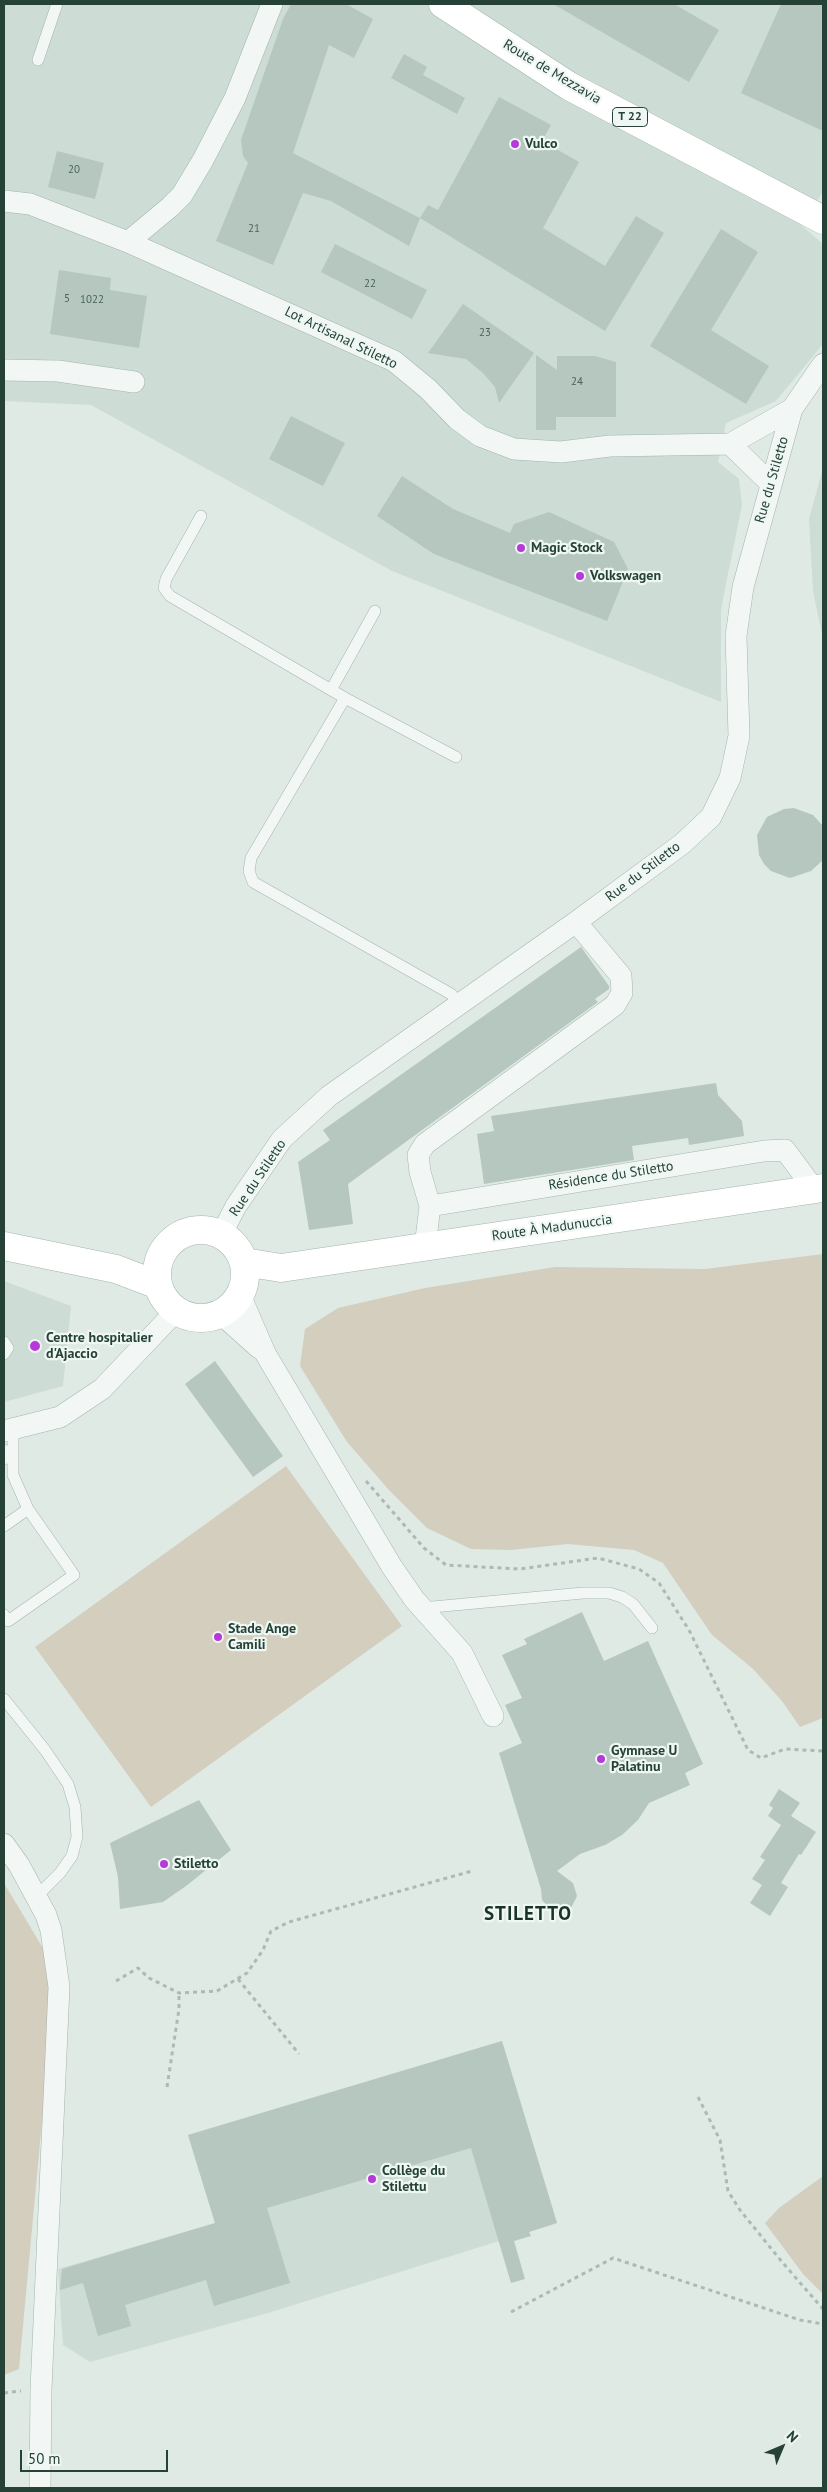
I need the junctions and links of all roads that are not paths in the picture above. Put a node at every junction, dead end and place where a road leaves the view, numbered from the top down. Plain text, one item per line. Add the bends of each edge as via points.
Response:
1 (57, 4) edge
2 (272, 4) edge
3 (443, 4) edge
4 (38, 60) dead end
5 (4, 201) edge
6 (823, 220) edge
7 (128, 242) junction
8 (823, 364) edge
9 (4, 370) edge
10 (134, 382) dead end
11 (792, 409) junction
12 (730, 444) junction
13 (771, 484) junction
14 (201, 516) dead end
15 (375, 611) dead end
16 (331, 690) junction
17 (345, 698) junction
18 (456, 756) dead end
19 (576, 922) junction
20 (460, 1004) junction
21 (819, 1189) edge
22 (430, 1206) junction
23 (221, 1235) junction
24 (4, 1246) edge
25 (425, 1247) junction
26 (160, 1258) junction
27 (116, 1269) junction
28 (158, 1285) junction
29 (237, 1289) junction
30 (176, 1311) junction
31 (4, 1342) edge
32 (4, 1354) edge
33 (9, 1430) edge
34 (4, 1450) edge
35 (4, 1459) edge
36 (28, 1509) junction
37 (4, 1526) edge
38 (422, 1608) junction
39 (4, 1614) edge
40 (652, 1628) dead end
41 (4, 1699) edge
42 (493, 1716) dead end
43 (4, 1844) edge
44 (37, 1896) junction
45 (40, 2488) edge

1 - 4 lane
2 - 7 street via 234,98 182,195
3 - 6 main road, Route de Mezzavia / T 22 via 569,86
5 - 7 street, Lot Artisanal Stiletto via 30,204
7 - 12 street, Lot Artisanal Stiletto via 394,361 457,419 480,436 514,450 562,452 610,446
8 - 11 street, Rue du Stiletto
9 - 10 street via 58,371
11 - 12 street
11 - 13 street, Rue du Stiletto
12 - 13 street
13 - 19 street, Rue du Stiletto via 743,586 736,636 739,736 730,778 711,816 682,844
14 - 16 lane via 164,588 170,596
15 - 16 lane
16 - 17 lane
17 - 18 lane
17 - 20 lane via 251,858 249,870 253,882 451,994
19 - 20 street, Rue du Stiletto
19 - 22 street via 621,976 622,993 615,1005 425,1144 418,1155
20 - 23 street, Rue du Stiletto via 329,1096 282,1139 236,1206
21 - 22 street, Résidence du Stiletto via 784,1150
21 - 25 main road, Route À Madunuccia
22 - 25 street
23 - 26 main road via 207,1230 192,1230 167,1245
23 - 29 main road via 231,1242
24 - 27 main road
25 - 29 main road, Route À Madunuccia via 281,1268
26 - 27 main road
26 - 28 main road via 156,1271
27 - 28 main road
28 - 30 main road via 168,1304
29 - 30 main road via 198,1318
29 - 38 street via 265,1353 392,1567
30 - 33 street via 102,1389 60,1417
31 - 32 lane via 8,1348
33 - 36 lane via 13,1475
34 - 35 lane
36 - 37 lane
36 - 39 lane via 74,1574 8,1621
38 - 40 lane via 609,1593 633,1604
38 - 42 street via 462,1653
41 - 44 lane via 68,1784 75,1807 77,1837 72,1856
43 - 44 street
44 - 45 street via 51,1930 59,1988 40,2389

